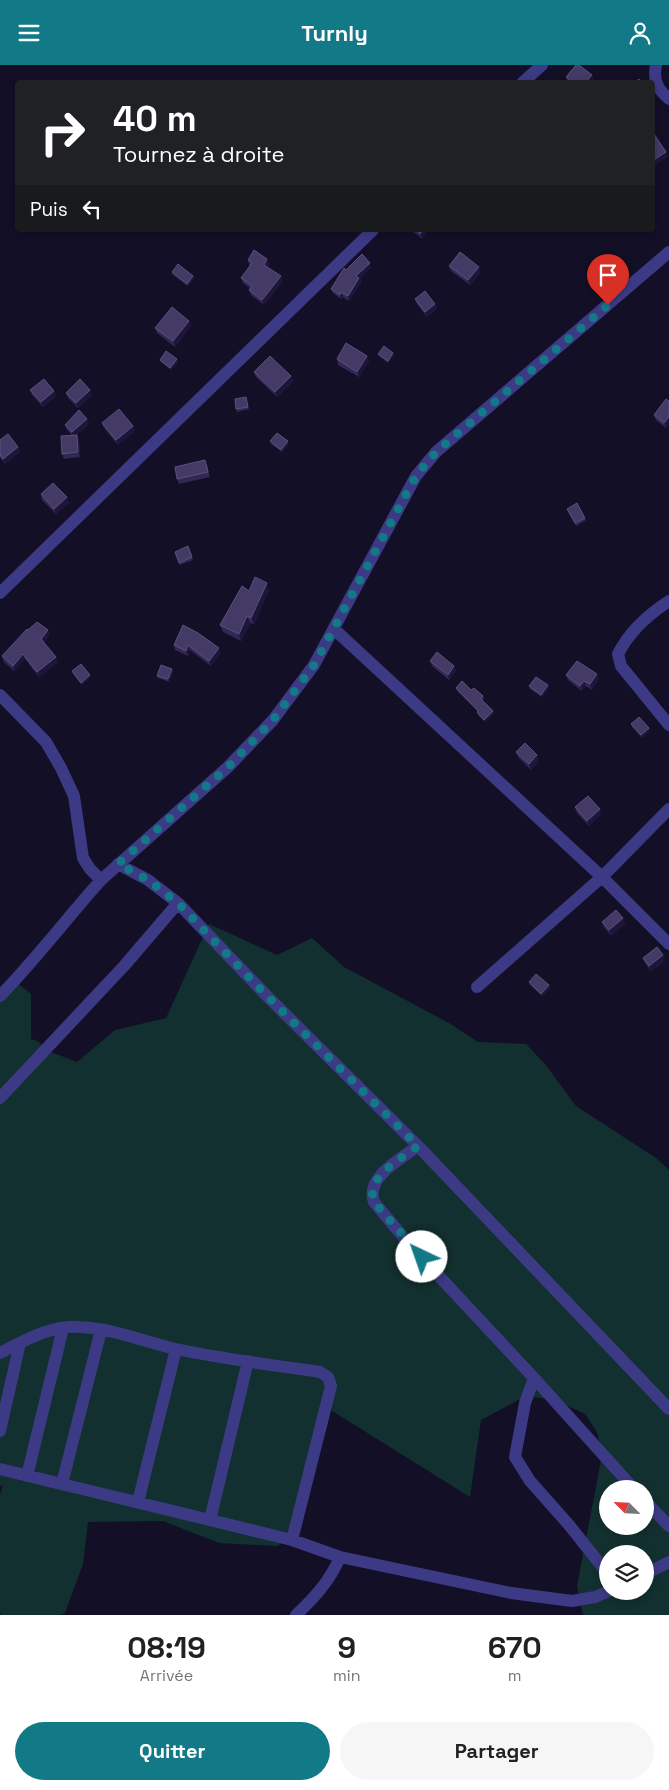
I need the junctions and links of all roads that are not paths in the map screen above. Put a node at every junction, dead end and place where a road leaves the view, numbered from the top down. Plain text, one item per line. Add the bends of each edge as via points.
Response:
1 (542, 65) edge
2 (656, 65) edge
3 (525, 80) edge
4 (654, 80) edge
5 (655, 81) edge
6 (669, 99) edge
7 (371, 232) edge
8 (669, 252) edge
9 (0, 593) edge
10 (669, 601) edge
11 (334, 629) junction
12 (0, 695) edge
13 (669, 725) edge
14 (669, 809) edge
15 (118, 864) junction
16 (602, 877) junction
17 (101, 880) junction
18 (178, 903) junction
19 (669, 944) edge
20 (477, 987) dead end
21 (0, 995) edge
22 (0, 1098) edge
23 (418, 1146) junction
24 (63, 1328) junction
25 (101, 1330) junction
26 (20, 1343) junction
27 (176, 1349) junction
28 (0, 1353) edge
29 (248, 1361) junction
30 (534, 1378) junction
31 (669, 1409) edge
32 (0, 1431) edge
33 (0, 1469) edge
34 (27, 1476) junction
35 (626, 1480) edge
36 (62, 1484) junction
37 (138, 1502) junction
38 (654, 1510) edge
39 (210, 1520) junction
40 (669, 1526) edge
41 (292, 1540) junction
42 (340, 1557) junction
43 (669, 1561) edge
44 (599, 1563) edge
45 (654, 1569) edge
46 (599, 1595) edge
47 (296, 1615) edge

1 - 3 street
2 - 4 street
5 - 6 street
7 - 9 street
8 - 11 street via 436,452 416,476
10 - 13 street via 654,611 624,642 618,654 622,666
11 - 15 street via 314,665 273,720 228,767
11 - 16 street
12 - 17 street via 46,742 62,768 74,796 83,858
14 - 16 street
15 - 17 street
15 - 18 street via 148,880
16 - 19 street
16 - 20 street
17 - 21 street
18 - 22 street via 124,966
18 - 23 street
23 - 30 street via 378,1177 372,1187 374,1202
23 - 31 street
24 - 25 street
24 - 26 street
24 - 34 street
25 - 27 street
25 - 36 street
26 - 28 street
26 - 32 street
27 - 29 street
27 - 37 street
29 - 39 street
29 - 41 street via 320,1372 328,1377 331,1386
30 - 35 street
30 - 44 street via 525,1403 515,1457 530,1481
33 - 34 street
34 - 36 street
36 - 37 street
37 - 39 street
38 - 40 street
39 - 41 street
41 - 42 street
42 - 46 street via 511,1593 572,1601
42 - 47 street via 334,1572
43 - 45 street

